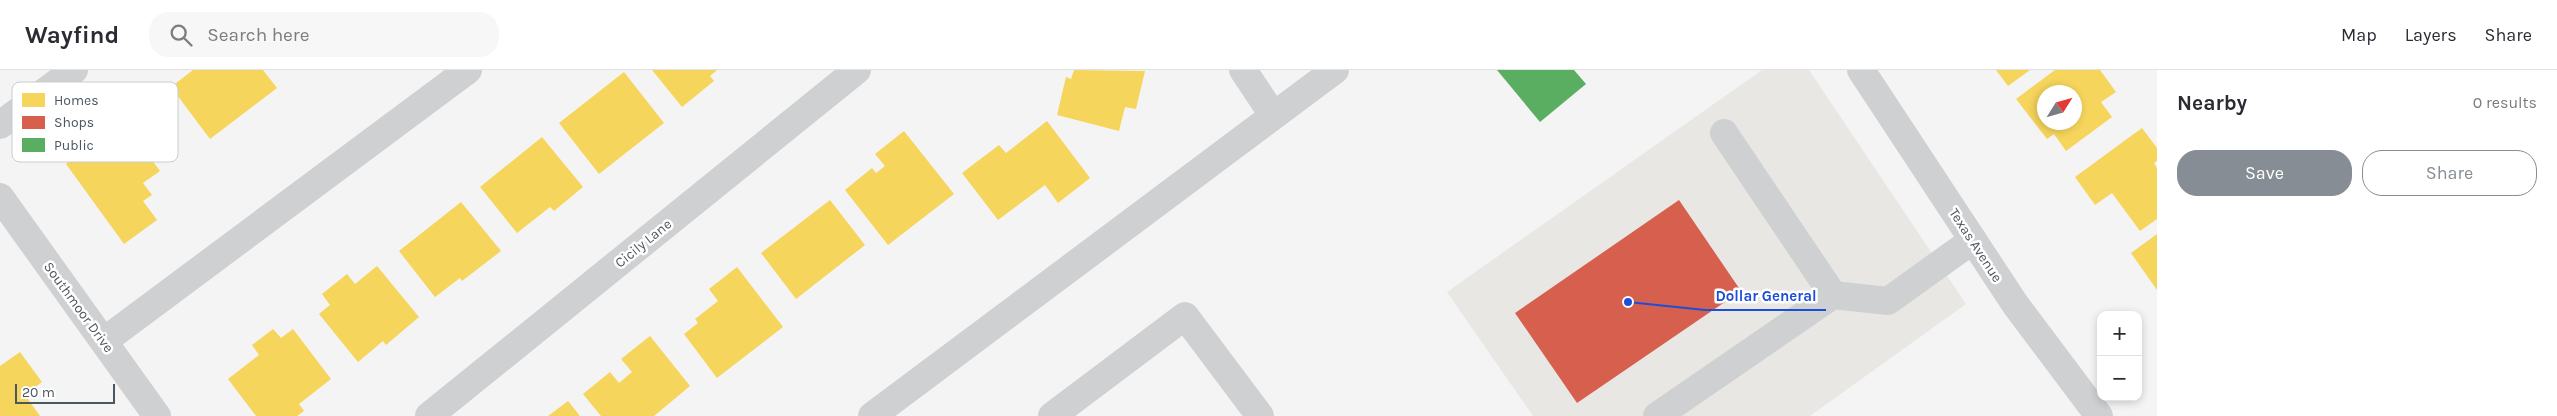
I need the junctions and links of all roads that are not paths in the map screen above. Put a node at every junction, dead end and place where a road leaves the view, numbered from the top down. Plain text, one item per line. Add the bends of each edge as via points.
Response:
1 (74, 70) edge
2 (468, 70) edge
3 (857, 70) edge
4 (1243, 70) edge
5 (1335, 70) edge
6 (1861, 70) edge
7 (58, 82) edge
8 (1273, 115) junction
9 (12, 116) edge
10 (0, 125) edge
11 (1724, 134) dead end
12 (0, 197) edge
13 (1973, 240) junction
14 (1833, 295) junction
15 (104, 341) junction
16 (157, 416) edge
17 (429, 416) edge
18 (872, 416) edge
19 (1052, 416) edge
20 (1260, 416) edge
21 (1657, 416) edge
22 (2099, 416) edge

1 - 7 street
2 - 15 street
3 - 17 street, Cicily Lane
4 - 8 street
5 - 8 street
6 - 13 street, Texas Avenue
8 - 18 street
9 - 10 street
11 - 14 street
12 - 15 street, Southmoor Drive
13 - 14 street via 1888,301
13 - 22 street, Texas Avenue via 2015,304
14 - 21 street
15 - 16 street, Southmoor Drive
19 - 20 street via 1185,316

